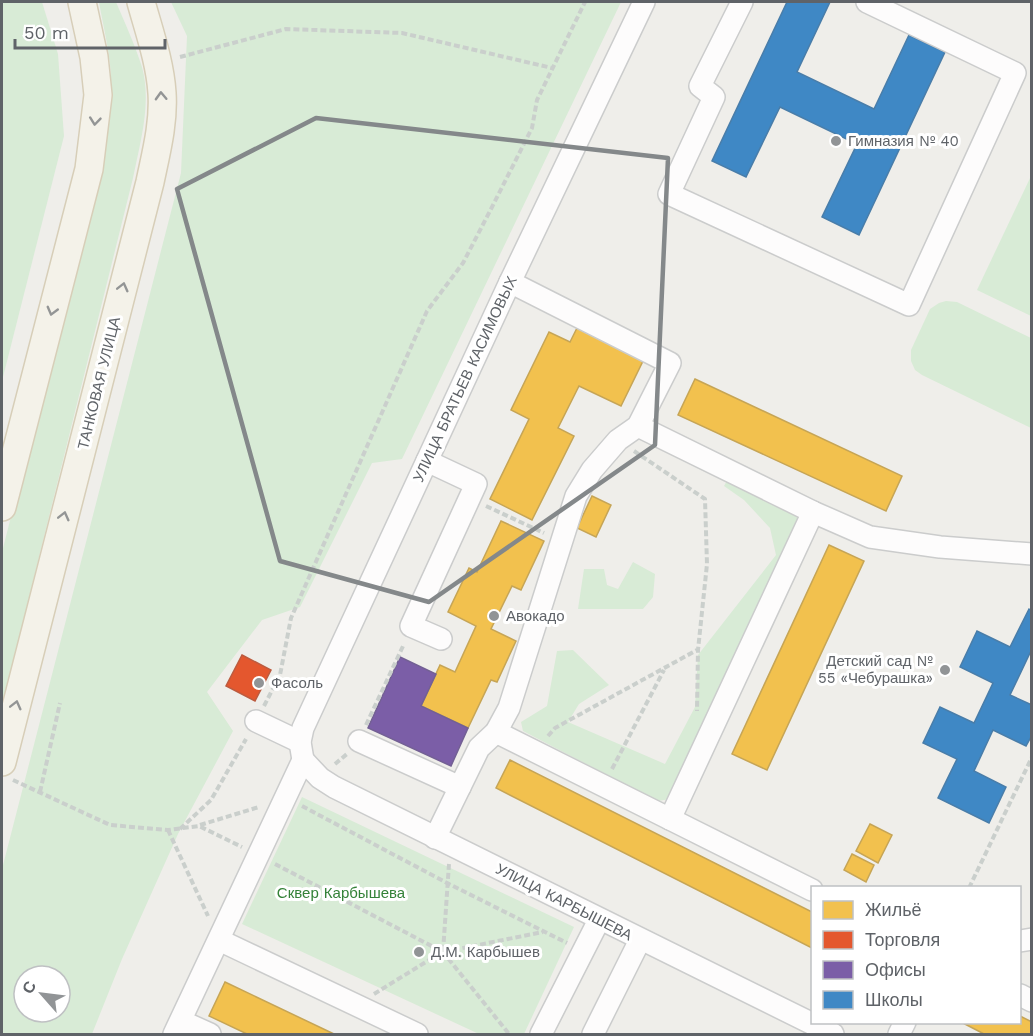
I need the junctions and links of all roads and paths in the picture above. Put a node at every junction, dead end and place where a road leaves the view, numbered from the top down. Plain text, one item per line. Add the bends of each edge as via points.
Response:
1 (82, 2) edge
2 (141, 2) edge
3 (585, 2) edge
4 (644, 2) edge
5 (742, 2) edge
6 (867, 2) edge
7 (174, 59) dead end
8 (552, 68) junction
9 (510, 282) junction
10 (638, 426) junction
11 (618, 440) junction
12 (427, 461) junction
13 (470, 499) junction
14 (2, 507) edge
15 (813, 512) junction
16 (562, 541) junction
17 (1032, 554) edge
18 (441, 639) dead end
19 (404, 644) dead end
20 (698, 650) junction
21 (664, 668) junction
22 (60, 703) dead end
23 (698, 716) dead end
24 (256, 721) junction
25 (496, 732) junction
26 (359, 741) junction
27 (301, 751) junction
28 (533, 751) junction
29 (1032, 757) edge
30 (334, 765) dead end
31 (6, 770) edge
32 (603, 786) junction
33 (460, 787) junction
34 (40, 792) junction
35 (286, 798) junction
36 (670, 819) junction
37 (199, 826) junction
38 (180, 829) junction
39 (168, 830) junction
40 (442, 841) junction
41 (259, 856) junction
42 (449, 884) junction
43 (970, 886) edge
44 (811, 889) edge
45 (599, 920) junction
46 (544, 932) junction
47 (219, 940) junction
48 (640, 940) junction
49 (583, 951) junction
50 (443, 952) junction
51 (356, 1005) junction
52 (178, 1028) edge
53 (210, 1035) edge
54 (417, 1035) edge
55 (509, 1035) edge
56 (541, 1035) edge
57 (593, 1035) edge
58 (833, 1035) edge

1 -> 14 main road via 98,95 89,169
31 -> 2 main road, ТАНКОВАЯ УЛИЦА via 161,125 158,61
3 - 8 path
4 - 9 street, УЛИЦА БРАТЬЕВ КАСИМОВЫХ
5 - 6 street via 700,86 714,97 669,194 909,305 1015,73
7 - 8 path via 286,29 402,33
8 - 24 path via 537,100 532,128 491,209 463,263 427,311 291,618 280,675
9 - 10 street via 670,363
9 - 12 street, УЛИЦА БРАТЬЕВ КАСИМОВЫХ
10 - 11 street
10 - 15 street
11 - 16 street via 576,496
11 - 20 path via 705,499 707,564
12 - 13 street via 476,484
12 - 27 street, УЛИЦА БРАТЬЕВ КАСИМОВЫХ via 303,728
13 - 16 path
13 - 18 street via 411,626
15 - 17 street via 870,537 940,548
15 - 36 street
16 - 25 street via 509,708
19 - 26 path
20 - 21 path
20 - 23 path
21 - 28 path via 555,728
21 - 32 path
22 - 34 path
24 - 27 street, УЛИЦА КАРБЫШЕВА
24 - 38 path via 211,800
25 - 28 street
25 - 33 street via 479,748
26 - 30 path
26 - 33 street
27 - 35 street, УЛИЦА БРАТЬЕВ КАСИМОВЫХ
27 - 40 street, УЛИЦА КАРБЫШЕВА via 320,778 334,787
28 - 32 street
29 - 43 path
31 - 34 path
32 - 36 street
33 - 40 street
34 - 39 path via 110,825
35 - 37 path
35 - 41 street, УЛИЦА БРАТЬЕВ КАСИМОВЫХ
35 - 42 path
36 - 44 street
37 - 38 path
37 - 41 path
38 - 39 path
39 - 47 path
40 - 42 path
40 - 45 street, УЛИЦА КАРБЫШЕВА
41 - 47 street, УЛИЦА БРАТЬЕВ КАСИМОВЫХ
41 - 50 path
42 - 46 path
42 - 50 path
45 - 48 street, УЛИЦА КАРБЫШЕВА
45 - 49 street
46 - 49 path
46 - 50 path
47 - 51 street
47 - 52 street, УЛИЦА БРАТЬЕВ КАСИМОВЫХ
48 - 57 street
48 - 58 street, УЛИЦА КАРБЫШЕВА
49 - 56 street
50 - 51 path
50 - 55 path
51 - 54 street
52 - 53 street

